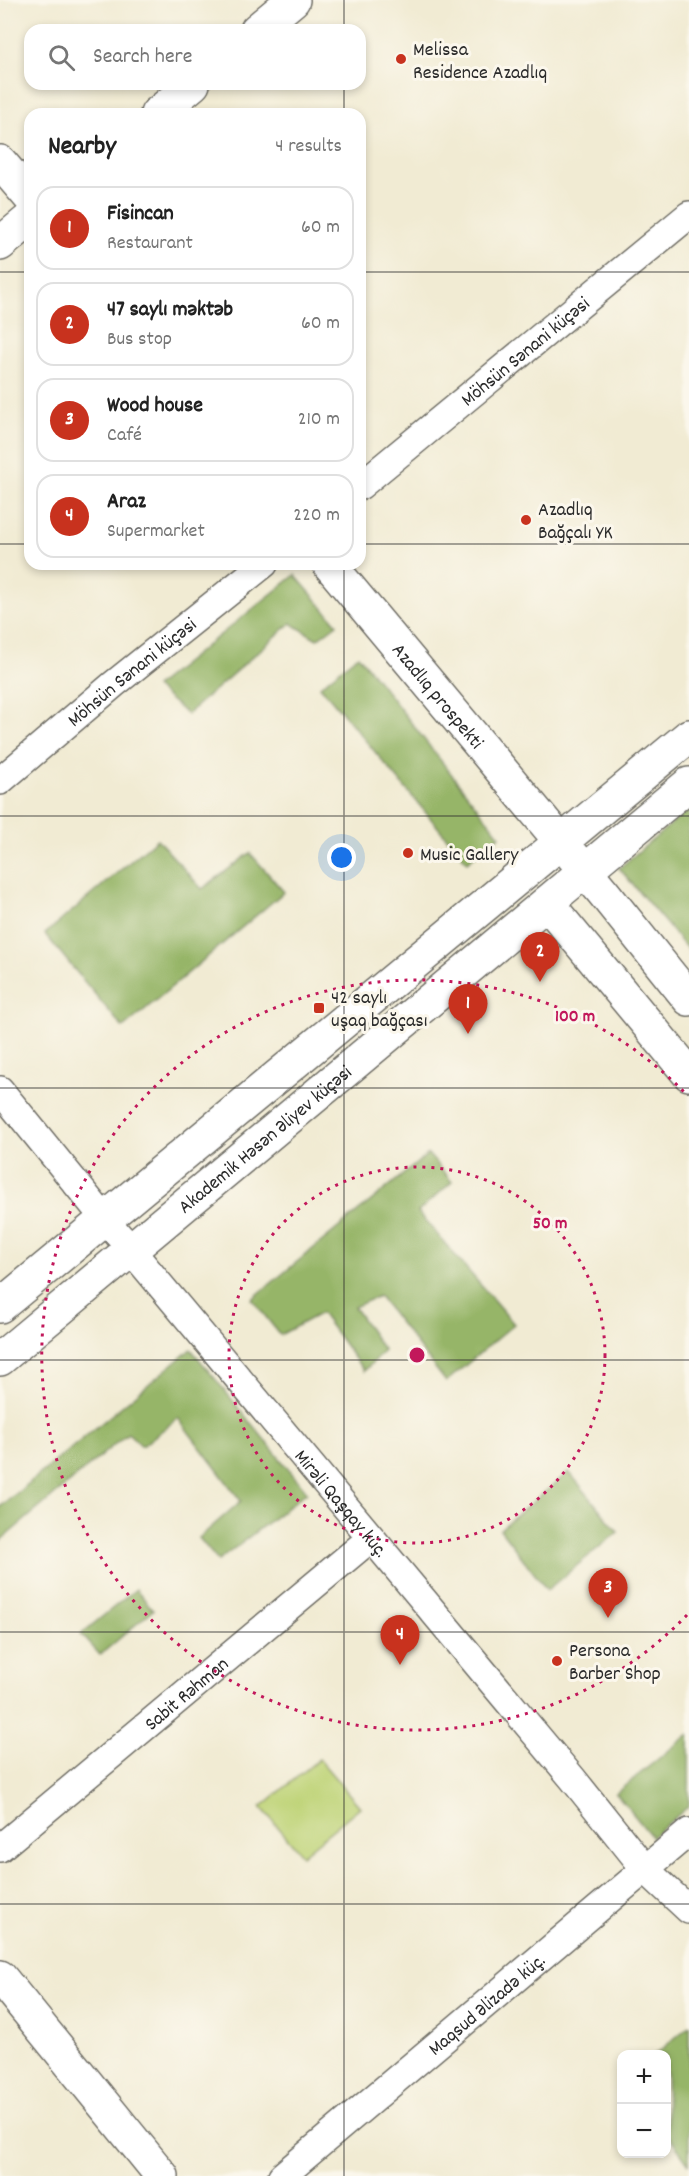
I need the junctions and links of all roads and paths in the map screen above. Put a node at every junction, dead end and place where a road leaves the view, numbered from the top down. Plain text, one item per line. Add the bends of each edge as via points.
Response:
1 (293, 0) edge
2 (264, 24) edge
3 (186, 90) edge
4 (164, 108) edge
5 (0, 162) edge
6 (24, 190) edge
7 (689, 215) edge
8 (24, 224) edge
9 (0, 244) edge
10 (366, 481) edge
11 (256, 570) edge
12 (334, 570) edge
13 (689, 736) edge
14 (0, 781) edge
15 (689, 784) edge
16 (555, 835) junction
17 (594, 882) junction
18 (546, 916) junction
19 (689, 999) edge
20 (689, 1074) edge
21 (0, 1090) edge
22 (105, 1219) junction
23 (131, 1250) junction
24 (0, 1306) edge
25 (0, 1359) edge
26 (371, 1538) junction
27 (689, 1832) edge
28 (0, 1848) edge
29 (645, 1869) junction
30 (689, 1910) edge
31 (0, 1977) edge
32 (162, 2176) edge
33 (282, 2176) edge

1 - 2 main road
3 - 4 main road
5 - 6 main road
7 - 10 street, Möhsün Sənani küçəsi
8 - 9 main road
11 - 14 street, Möhsün Sənani küçəsi
12 - 16 main road, Azadlıq prospekti
13 - 16 main road, Akademik Həsən Əliyev küçəsi via 588,821
15 - 17 main road, Akademik Həsən Əliyev küçəsi via 611,850
16 - 17 main road, Azadlıq prospekti
16 - 22 main road, Akademik Həsən Əliyev küçəsi via 503,890
17 - 18 main road, Akademik Həsən Əliyev küçəsi
17 - 19 main road
18 - 20 main road
18 - 23 main road, Akademik Həsən Əliyev küçəsi
21 - 22 street, Mirəli Qaşqay küç.
22 - 23 street, Mirəli Qaşqay küç.
22 - 24 main road, Akademik Həsən Əliyev küçəsi
23 - 25 main road, Akademik Həsən Əliyev küçəsi
23 - 26 street, Mirəli Qaşqay küç.
26 - 28 street, Sabit Rəhman
26 - 29 street, Mirəli Qaşqay küç.
27 - 29 street, Maqsud Əlizadə küç.
29 - 30 street, Mirəli Qaşqay küç.
29 - 33 street, Maqsud Əlizadə küç.
31 - 32 main road

